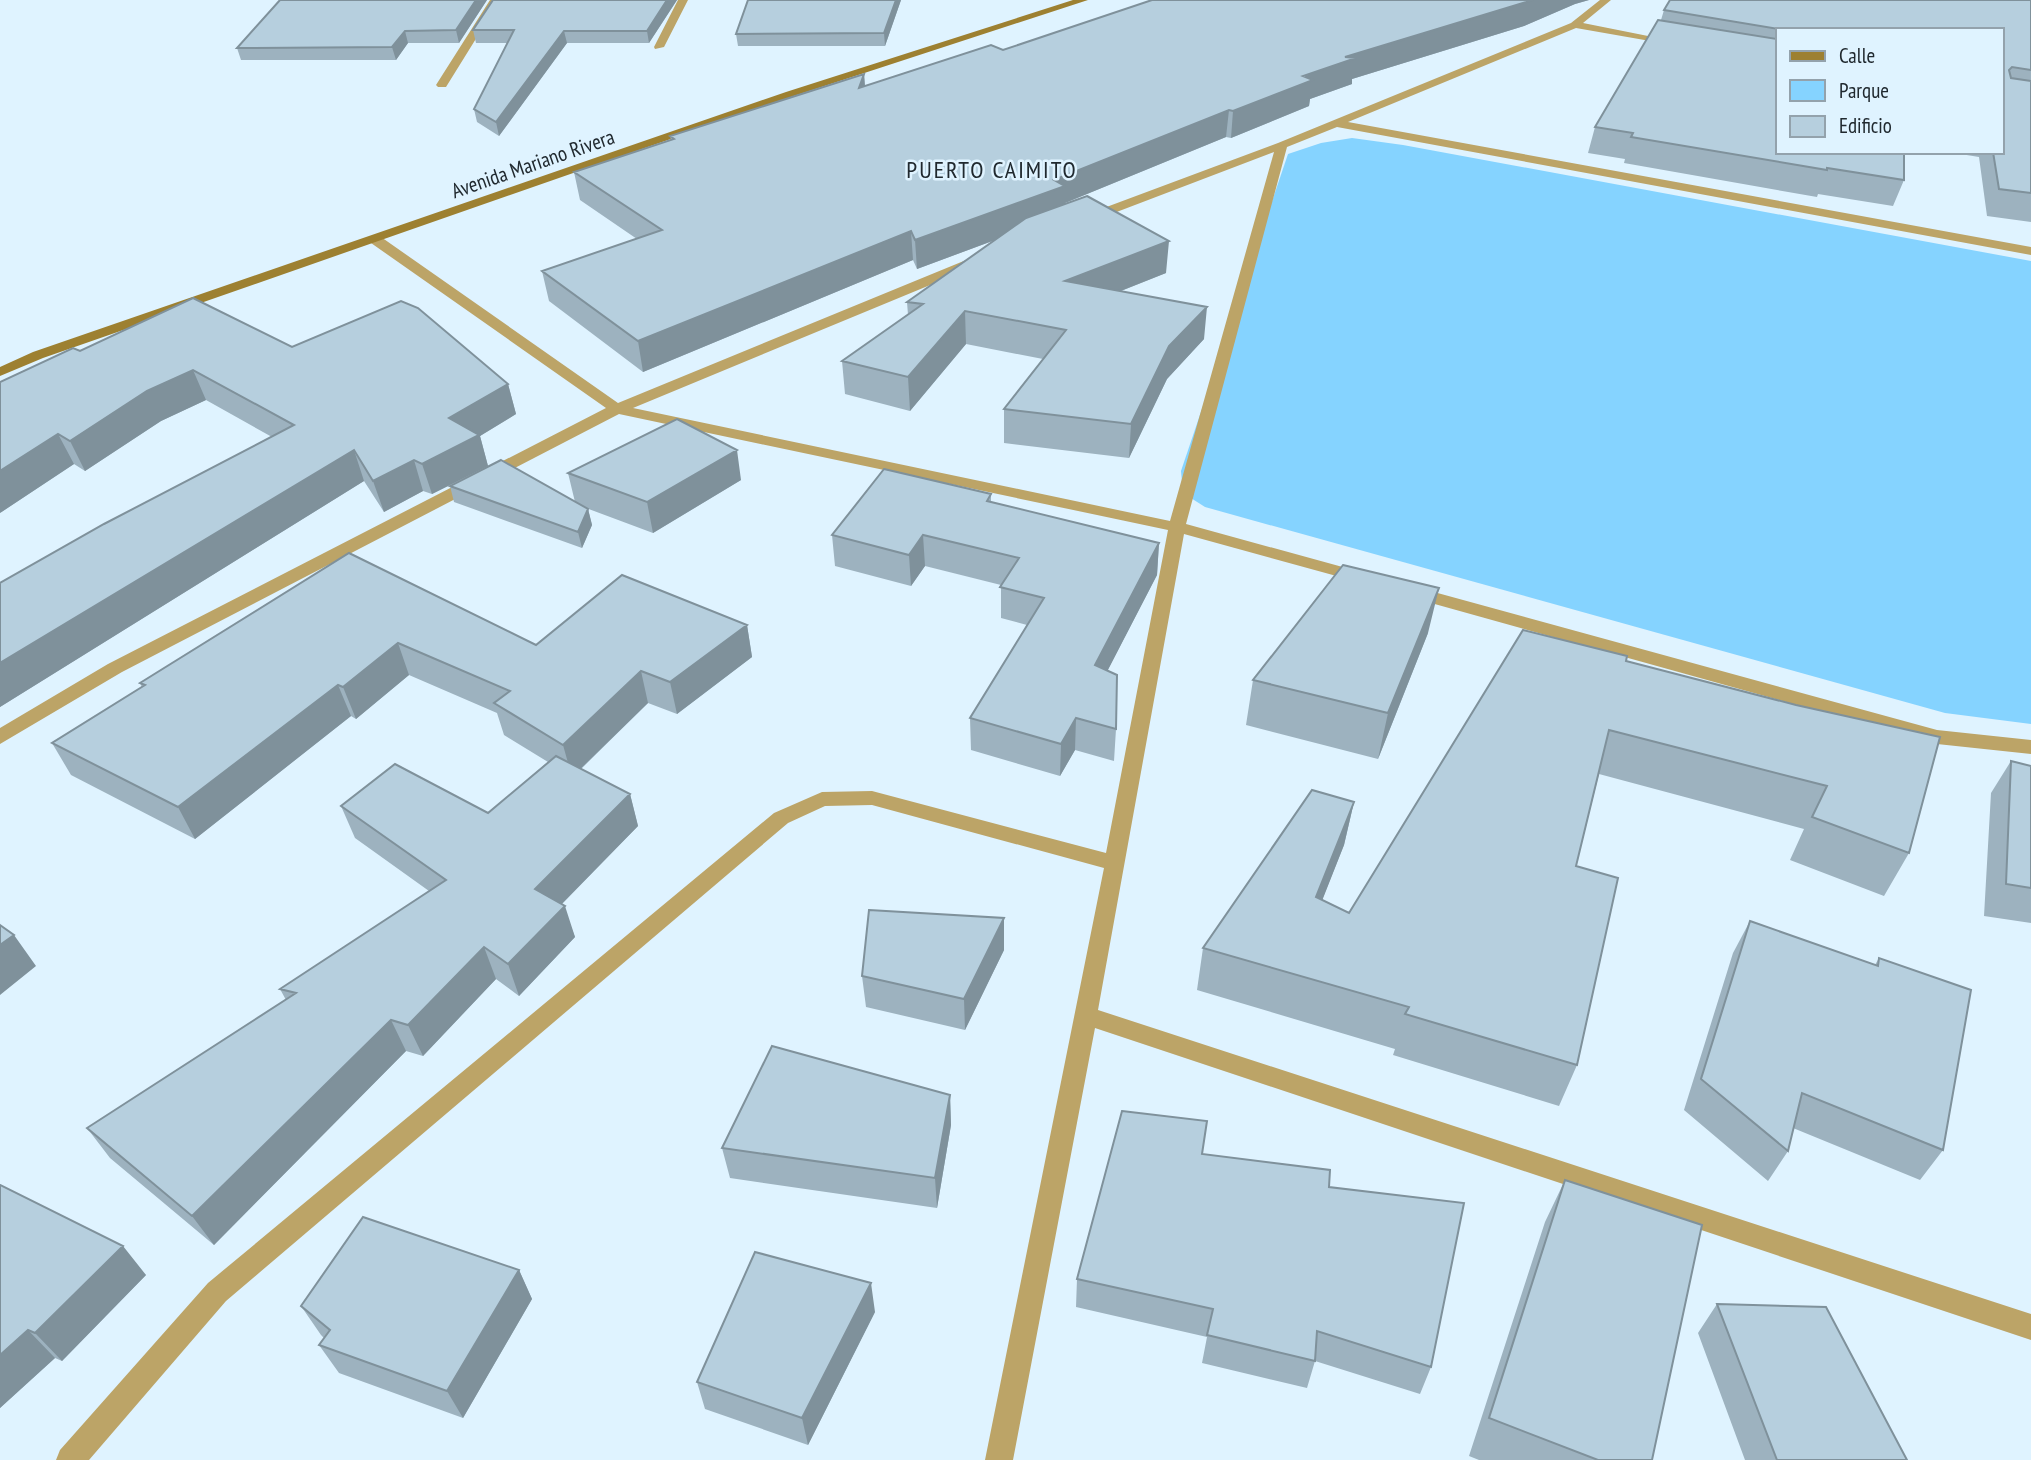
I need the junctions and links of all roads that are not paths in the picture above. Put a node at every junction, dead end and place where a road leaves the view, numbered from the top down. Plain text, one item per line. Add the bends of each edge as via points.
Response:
1 (495, 0) edge
2 (683, 0) edge
3 (1083, 0) edge
4 (1606, 0) edge
5 (1575, 25) junction
6 (1683, 43) edge
7 (660, 47) dead end
8 (442, 85) dead end
9 (1334, 123) junction
10 (1282, 145) junction
11 (1073, 224) edge
12 (376, 240) junction
13 (2031, 251) edge
14 (995, 254) edge
15 (0, 372) edge
16 (617, 409) junction
17 (1177, 527) junction
18 (0, 737) edge
19 (2031, 747) edge
20 (1115, 863) junction
21 (1085, 1015) junction
22 (2031, 1327) edge
23 (70, 1460) edge
24 (999, 1460) edge

1 - 8 street
2 - 7 street
3 - 12 main road, Avenida Mariano Rivera via 790,94
4 - 5 street
5 - 6 street
5 - 9 street
9 - 10 street
9 - 13 street
10 - 11 street
10 - 17 street
12 - 15 main road, Avenida Mariano Rivera
12 - 16 street
14 - 16 street
16 - 17 street
16 - 18 street via 115,668
17 - 19 street via 1937,737
17 - 20 street
20 - 21 street
20 - 23 street via 872,798 822,799 781,818 216,1292
21 - 22 street
21 - 24 street

